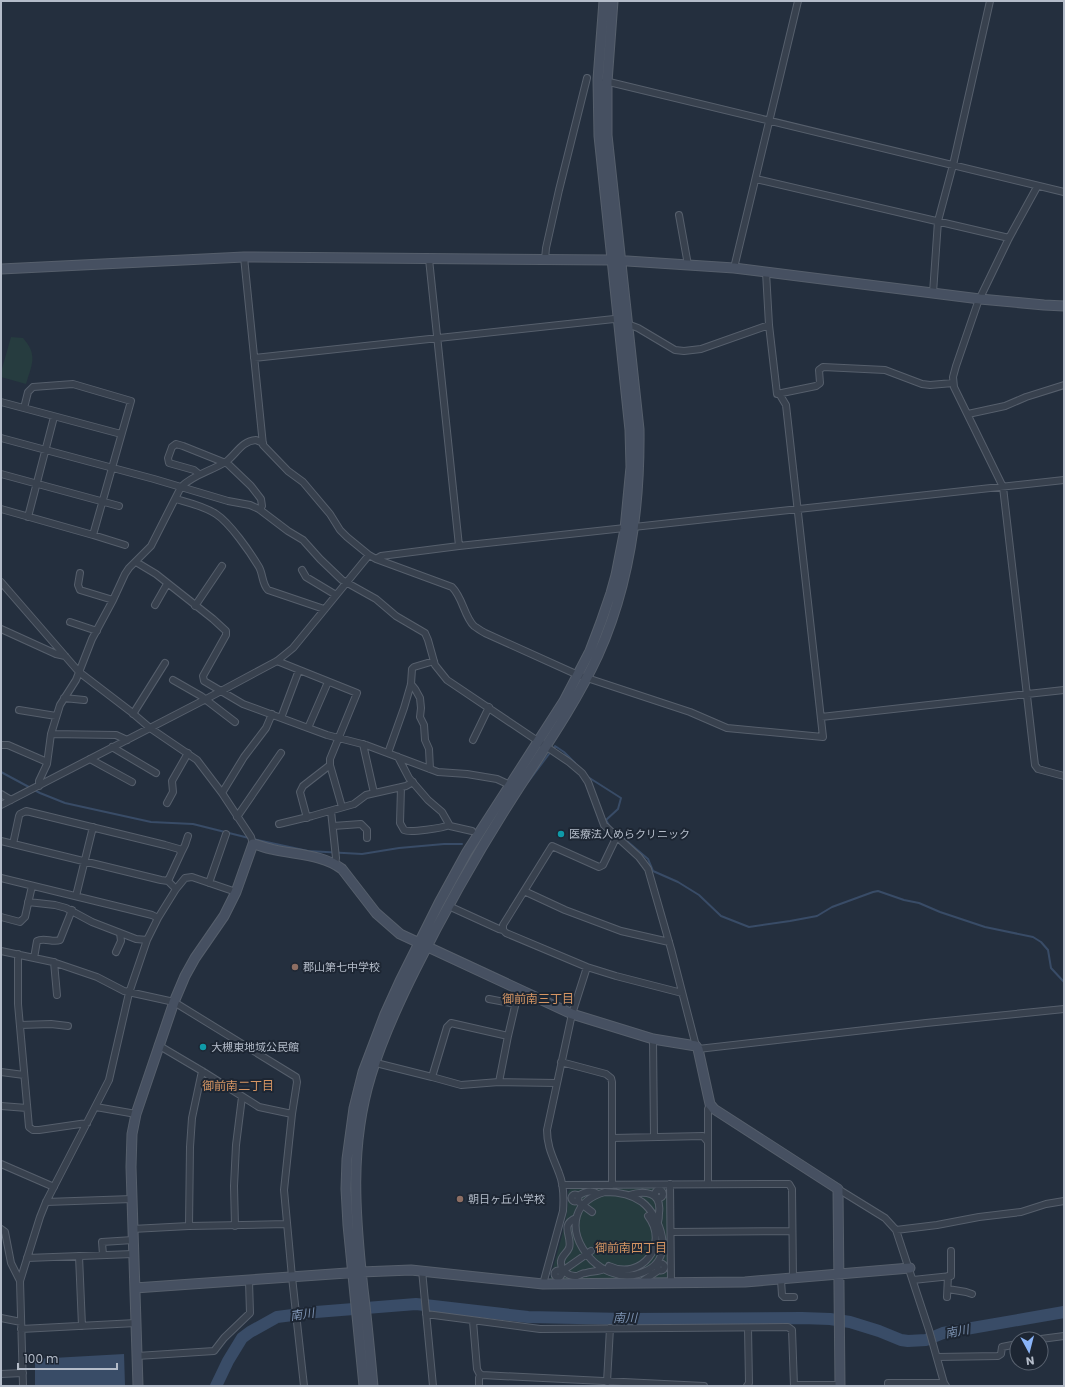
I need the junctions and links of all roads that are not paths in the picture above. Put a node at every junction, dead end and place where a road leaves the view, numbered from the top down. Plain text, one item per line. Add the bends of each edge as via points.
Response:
1 (604, 1) edge
2 (613, 1) edge
3 (798, 1) edge
4 (990, 1) edge
5 (587, 78) dead end
6 (602, 80) junction
7 (770, 121) junction
8 (953, 165) junction
9 (756, 179) junction
10 (1037, 186) junction
11 (1064, 192) edge
12 (679, 215) dead end
13 (938, 221) junction
14 (1009, 238) junction
15 (244, 257) junction
16 (429, 259) junction
17 (545, 259) junction
18 (616, 260) junction
19 (688, 265) junction
20 (734, 268) junction
21 (1, 269) edge
22 (766, 272) junction
23 (933, 293) junction
24 (980, 299) junction
25 (1064, 306) edge
26 (620, 322) junction
27 (629, 325) junction
28 (769, 325) junction
29 (438, 339) junction
30 (254, 358) junction
31 (953, 383) junction
32 (1064, 385) edge
33 (780, 395) junction
34 (1, 402) edge
35 (24, 408) junction
36 (968, 414) junction
37 (54, 416) junction
38 (121, 434) junction
39 (1, 438) edge
40 (262, 443) junction
41 (46, 450) junction
42 (224, 462) junction
43 (112, 468) junction
44 (1, 474) edge
45 (199, 474) junction
46 (1064, 480) edge
47 (37, 484) junction
48 (182, 487) junction
49 (1003, 487) junction
50 (176, 499) junction
51 (103, 502) junction
52 (119, 506) dead end
53 (1, 509) edge
54 (798, 509) junction
55 (260, 510) junction
56 (28, 517) junction
57 (630, 528) junction
58 (93, 535) junction
59 (125, 545) dead end
60 (459, 546) junction
61 (370, 555) junction
62 (376, 558) junction
63 (136, 562) junction
64 (222, 566) dead end
65 (302, 570) dead end
66 (80, 573) dead end
67 (1, 582) edge
68 (346, 582) junction
69 (167, 584) junction
70 (336, 595) junction
71 (113, 600) junction
72 (155, 605) dead end
73 (196, 606) junction
74 (324, 610) junction
75 (70, 622) dead end
76 (1, 629) edge
77 (97, 631) junction
78 (65, 656) junction
79 (277, 661) junction
80 (434, 661) junction
81 (165, 663) dead end
82 (299, 670) junction
83 (78, 672) junction
84 (582, 676) junction
85 (173, 680) dead end
86 (328, 682) junction
87 (411, 684) junction
88 (1064, 690) edge
89 (222, 691) junction
90 (1027, 694) junction
91 (64, 698) junction
92 (206, 699) junction
93 (84, 700) dead end
94 (489, 707) junction
95 (19, 710) dead end
96 (133, 714) junction
97 (272, 714) junction
98 (56, 716) junction
99 (820, 717) junction
100 (282, 718) junction
101 (235, 722) dead end
102 (150, 728) junction
103 (308, 728) junction
104 (51, 734) junction
105 (338, 738) junction
106 (126, 740) junction
107 (473, 740) dead end
108 (362, 744) junction
109 (541, 744) junction
110 (1, 745) edge
111 (112, 747) junction
112 (188, 753) junction
113 (281, 753) dead end
114 (388, 753) junction
115 (398, 757) junction
116 (90, 759) junction
117 (47, 762) junction
118 (330, 765) junction
119 (430, 769) junction
120 (156, 773) dead end
121 (1064, 776) edge
122 (132, 782) dead end
123 (412, 782) junction
124 (510, 785) junction
125 (38, 786) junction
126 (401, 787) junction
127 (222, 793) junction
128 (374, 793) junction
129 (1, 794) edge
130 (11, 800) junction
131 (167, 803) dead end
132 (1, 805) edge
133 (342, 807) junction
134 (331, 811) junction
135 (237, 816) junction
136 (307, 818) junction
137 (279, 824) dead end
138 (450, 825) junction
139 (333, 826) junction
140 (93, 827) junction
141 (472, 831) dead end
142 (226, 834) dead end
143 (188, 836) dead end
144 (367, 838) dead end
145 (616, 838) junction
146 (1, 841) edge
147 (13, 844) junction
148 (253, 844) junction
149 (181, 853) junction
150 (85, 862) junction
151 (336, 864) junction
152 (1, 878) edge
153 (168, 881) junction
154 (209, 883) junction
155 (32, 886) junction
156 (176, 889) junction
157 (524, 891) junction
158 (236, 892) junction
159 (76, 896) junction
160 (28, 902) junction
161 (453, 908) dead end
162 (72, 910) junction
163 (1, 916) edge
164 (158, 918) junction
165 (504, 930) junction
166 (120, 933) junction
167 (147, 940) junction
168 (669, 942) junction
169 (423, 944) junction
170 (1, 951) edge
171 (116, 952) dead end
172 (18, 954) junction
173 (34, 958) junction
174 (54, 962) junction
175 (587, 967) junction
176 (519, 989) junction
177 (129, 993) junction
178 (682, 993) junction
179 (57, 995) dead end
180 (489, 999) dead end
181 (174, 1002) junction
182 (515, 1004) junction
183 (1064, 1009) edge
184 (572, 1014) junction
185 (20, 1026) junction
186 (68, 1026) dead end
187 (508, 1036) junction
188 (653, 1039) junction
189 (158, 1046) junction
190 (697, 1047) junction
191 (561, 1062) junction
192 (380, 1064) dead end
193 (202, 1071) junction
194 (1, 1072) edge
195 (24, 1075) junction
196 (432, 1077) junction
197 (499, 1082) junction
198 (557, 1083) junction
199 (242, 1097) junction
200 (710, 1104) junction
201 (1, 1106) edge
202 (96, 1107) junction
203 (27, 1108) junction
204 (136, 1114) junction
205 (292, 1114) junction
206 (88, 1123) junction
207 (654, 1137) junction
208 (613, 1138) junction
209 (708, 1142) junction
210 (1, 1164) edge
211 (612, 1184) junction
212 (670, 1184) junction
213 (708, 1184) junction
214 (562, 1185) junction
215 (54, 1187) junction
216 (659, 1189) dead end
217 (838, 1189) junction
218 (598, 1194) junction
219 (629, 1196) junction
220 (575, 1197) junction
221 (662, 1198) junction
222 (132, 1199) junction
223 (1064, 1201) edge
224 (46, 1202) junction
225 (592, 1212) dead end
226 (649, 1215) junction
227 (576, 1218) junction
228 (658, 1222) junction
229 (287, 1224) junction
230 (189, 1226) junction
231 (235, 1226) junction
232 (1, 1229) edge
233 (132, 1229) junction
234 (896, 1230) junction
235 (792, 1231) junction
236 (671, 1232) junction
237 (133, 1240) junction
238 (951, 1251) dead end
239 (589, 1253) junction
240 (643, 1253) dead end
241 (133, 1254) junction
242 (103, 1255) junction
243 (79, 1256) junction
244 (649, 1257) junction
245 (27, 1258) junction
246 (668, 1258) dead end
247 (660, 1266) junction
248 (607, 1267) junction
249 (910, 1268) junction
250 (422, 1270) junction
251 (357, 1272) junction
252 (839, 1274) junction
253 (557, 1275) junction
254 (948, 1276) junction
255 (292, 1277) junction
256 (793, 1279) junction
257 (644, 1280) dead end
258 (781, 1280) junction
259 (913, 1280) junction
260 (20, 1281) junction
261 (249, 1281) junction
262 (669, 1281) junction
263 (607, 1283) junction
264 (544, 1284) junction
265 (134, 1288) junction
266 (948, 1289) junction
267 (972, 1294) dead end
268 (794, 1297) dead end
269 (948, 1297) dead end
270 (426, 1314) junction
271 (1, 1318) edge
272 (473, 1321) junction
273 (21, 1322) junction
274 (136, 1323) junction
275 (82, 1326) junction
276 (610, 1328) junction
277 (748, 1328) junction
278 (21, 1329) junction
279 (1064, 1336) edge
280 (1049, 1338) edge
281 (1009, 1346) edge
282 (936, 1354) junction
283 (137, 1356) junction
284 (23, 1373) junction
285 (1, 1374) edge
286 (480, 1374) junction
287 (543, 1379) junction
288 (608, 1382) junction
289 (674, 1385) edge
290 (840, 1385) edge
291 (945, 1385) edge
292 (23, 1386) edge
293 (138, 1386) edge
294 (304, 1386) edge
295 (364, 1386) edge
296 (373, 1386) edge
297 (433, 1386) edge
298 (479, 1386) edge
299 (543, 1386) edge
300 (704, 1386) edge
301 (747, 1386) edge
302 (794, 1386) edge
303 (888, 1386) edge

1 - 6 street
2 - 6 street
3 - 7 street
4 - 8 street
5 - 17 street
6 - 7 street
6 - 18 street
7 - 8 street
7 - 9 street
8 - 10 street
8 - 13 street
9 - 13 street
9 - 20 street
10 - 11 street
10 - 14 street
12 - 19 street
13 - 14 street
13 - 23 street
14 - 24 street
15 - 16 street
15 - 21 street
15 - 30 street
16 - 17 street
16 - 29 street
17 - 18 street
18 - 19 street
18 - 26 street
18 - 27 street
19 - 20 street
20 - 22 street
22 - 23 street
22 - 28 street
23 - 24 street
24 - 25 street
24 - 31 street via 956,366
26 - 27 street
26 - 29 street via 614,319
26 - 57 street via 630,430
27 - 28 street via 675,350 684,351 701,349
27 - 57 street via 640,467
28 - 33 street via 777,394
29 - 30 street
29 - 60 street
30 - 40 street
31 - 33 street via 930,386 885,370 824,367 819,370 820,383 816,386
31 - 36 street
32 - 36 street via 1005,406
33 - 54 street via 786,405
34 - 35 street
35 - 37 street
35 - 38 street via 32,387 73,384 131,401
36 - 49 street
37 - 38 street
37 - 41 street
38 - 43 street
39 - 41 street
40 - 42 street via 256,440 246,443
40 - 61 street via 288,471 303,482 340,530
41 - 43 street
41 - 47 street
42 - 45 street
42 - 45 street via 183,446 176,444 172,447 169,463 194,470
42 - 55 street via 251,486 262,501
43 - 48 street
43 - 51 street
44 - 47 street
45 - 48 street
46 - 49 street
47 - 51 street
47 - 56 street
48 - 50 street
48 - 55 street
49 - 54 street
49 - 90 street
50 - 63 street via 151,546
50 - 74 street via 203,507 222,519 252,556 268,590
51 - 52 street
51 - 58 street
53 - 56 street
54 - 57 street
54 - 99 street
55 - 68 street via 303,540
56 - 58 street
57 - 60 street
57 - 84 street via 624,577 610,625 598,655
58 - 59 street
60 - 62 street
61 - 62 street
61 - 68 street
62 - 84 street via 452,587 458,593 474,625 485,633
63 - 69 street via 148,568
63 - 71 street via 125,574
64 - 73 street
65 - 70 street via 306,577
66 - 71 street via 80,590
67 - 78 street
68 - 70 street
68 - 80 street via 425,633
69 - 72 street
69 - 73 street
70 - 74 street
71 - 77 street
73 - 89 street via 226,631 203,677 204,681
74 - 79 street via 293,648
75 - 77 street
76 - 78 street
77 - 83 street
78 - 83 street
79 - 82 street
79 - 89 street
80 - 87 street via 413,668
80 - 94 street via 447,680
81 - 96 street
82 - 86 street
82 - 100 street
83 - 91 street via 76,680
83 - 96 street
84 - 99 street via 690,712 727,728 823,737
84 - 109 street via 569,711
85 - 92 street
86 - 103 street
86 - 105 street via 357,693
87 - 114 street
87 - 119 street via 416,688 420,698 420,717 424,725
88 - 90 street
89 - 92 street
89 - 97 street via 243,704
90 - 99 street
90 - 121 street via 1035,765 1038,769
91 - 93 street
91 - 98 street
92 - 101 street
92 - 102 street
94 - 107 street
94 - 109 street
95 - 98 street
96 - 102 street
97 - 100 street
97 - 127 street via 266,728
98 - 104 street
100 - 103 street
102 - 106 street
102 - 112 street
103 - 105 street
104 - 106 street via 116,736
104 - 117 street
105 - 108 street
105 - 118 street
106 - 111 street
108 - 114 street
108 - 128 street
109 - 124 street
109 - 145 street via 582,773 588,782 604,825
109 - 169 street
110 - 117 street via 8,745
111 - 116 street
111 - 120 street
112 - 127 street via 201,764
112 - 131 street via 172,782 172,792
113 - 135 street
114 - 115 street
115 - 119 street
115 - 123 street
116 - 122 street
116 - 125 street
117 - 125 street
118 - 133 street
118 - 136 street via 303,786 300,792
119 - 124 street via 497,779
123 - 126 street
123 - 138 street via 434,807 442,812
124 - 169 street via 467,852
125 - 130 street
126 - 128 street
126 - 138 street via 400,823 404,830
127 - 135 street
128 - 133 street via 364,796 354,804
129 - 130 street
130 - 132 street
133 - 134 street
134 - 136 street
134 - 139 street
135 - 148 street
136 - 137 street
138 - 141 street
139 - 144 street via 362,824 367,830
139 - 151 street
140 - 147 street via 26,811 19,816
140 - 149 street via 179,849
140 - 150 street
142 - 154 street
143 - 149 street
145 - 157 street via 603,865 599,867 552,846
145 - 168 street via 647,865
146 - 147 street
147 - 150 street
148 - 151 street
148 - 158 street
149 - 153 street
150 - 153 street
150 - 159 street
151 - 169 street via 387,924 400,934
152 - 155 street
153 - 156 street
154 - 156 street via 189,877
154 - 158 street
155 - 159 street
155 - 160 street
156 - 164 street
157 - 165 street via 503,925
157 - 168 street via 565,910 621,930
158 - 181 street via 224,916 195,958
159 - 164 street
160 - 162 street
160 - 163 street via 24,918 20,922
161 - 165 street
162 - 166 street via 88,920
162 - 173 street via 60,940 38,940
164 - 167 street
165 - 175 street via 506,934
166 - 167 street
166 - 171 street via 121,941
167 - 177 street
168 - 178 street
169 - 176 street
169 - 251 street via 384,1014 363,1072 354,1108 347,1159 346,1190
170 - 172 street
172 - 173 street
172 - 185 street
173 - 174 street
174 - 177 street via 98,977
174 - 179 street
175 - 178 street
175 - 184 street
176 - 182 street
176 - 184 street
177 - 181 street
177 - 202 street via 109,1080
178 - 190 street
180 - 182 street
181 - 189 street
181 - 205 street via 295,1076 298,1082
182 - 187 street
183 - 190 street
184 - 188 street
184 - 191 street
185 - 186 street
185 - 195 street
187 - 196 street via 451,1023 447,1027
187 - 197 street
188 - 190 street
188 - 207 street
189 - 193 street
189 - 204 street
190 - 200 street
191 - 198 street
191 - 208 street via 606,1074 611,1078
192 - 196 street
193 - 199 street
193 - 230 street via 192,1118
194 - 195 street
195 - 203 street
196 - 197 street via 461,1085
197 - 198 street
198 - 214 street via 547,1135 549,1150
199 - 205 street via 262,1109
199 - 231 street via 236,1145
200 - 209 street
200 - 217 street
201 - 203 street
202 - 204 street
202 - 206 street
203 - 206 street via 29,1127 33,1130
204 - 222 street via 131,1152
205 - 229 street via 284,1190
206 - 215 street
207 - 208 street
207 - 209 street via 703,1136
208 - 211 street
209 - 213 street
210 - 215 street
211 - 212 street
211 - 214 street
212 - 213 street
212 - 236 street
213 - 235 street via 788,1184 792,1189
214 - 264 street via 563,1211
215 - 224 street
216 - 221 street via 655,1193
217 - 234 street via 885,1218
217 - 252 street
218 - 219 street via 612,1192
218 - 220 street via 591,1191
218 - 220 street via 587,1200
219 - 221 street via 646,1193
219 - 226 street via 642,1202
220 - 225 street
220 - 227 street via 579,1210
221 - 228 street via 658,1200
222 - 224 street
222 - 233 street
223 - 234 street via 1021,1212
224 - 245 street
226 - 228 street
226 - 244 street via 656,1233 655,1245
227 - 239 street via 577,1236 581,1247
227 - 253 street via 567,1229 570,1245 563,1255
228 - 247 street via 663,1246 659,1258
229 - 231 street
229 - 255 street
230 - 231 street
230 - 233 street
232 - 260 street via 5,1232 11,1263
233 - 237 street
234 - 249 street
235 - 236 street
235 - 256 street
236 - 262 street
237 - 241 street
237 - 242 street via 102,1242
238 - 254 street via 951,1276
239 - 248 street via 591,1260
239 - 253 street
240 - 244 street
241 - 242 street
241 - 265 street
242 - 243 street
243 - 245 street
243 - 275 street
244 - 247 street
244 - 248 street via 639,1266 628,1269
245 - 260 street
246 - 247 street
247 - 248 street via 633,1275 621,1275
247 - 257 street
247 - 262 street
248 - 253 street via 574,1276
248 - 263 street
249 - 252 street
249 - 259 street
250 - 251 street
250 - 264 street
250 - 270 street
251 - 255 street
251 - 295 street via 355,1296
251 - 296 street via 364,1299
252 - 256 street
252 - 290 street
254 - 259 street
254 - 266 street
255 - 261 street
255 - 294 street
256 - 258 street
258 - 262 street
258 - 268 street via 782,1295
259 - 282 street
260 - 273 street
261 - 265 street
261 - 283 street via 250,1313 214,1351
262 - 263 street
263 - 264 street
265 - 274 street
266 - 267 street
266 - 269 street
270 - 272 street
270 - 297 street
271 - 273 street
272 - 276 street via 540,1329
272 - 286 street via 477,1369
273 - 278 street
274 - 275 street
274 - 283 street
275 - 278 street
276 - 277 street
276 - 288 street
277 - 301 street
277 - 302 street via 791,1328
278 - 284 street
279 - 280 street
281 - 282 street via 1002,1347 998,1356
282 - 291 street
283 - 293 street
284 - 285 street
284 - 292 street
286 - 287 street
286 - 298 street
287 - 288 street
287 - 299 street
288 - 289 street
289 - 300 street
290 - 302 street
291 - 303 street via 888,1383

